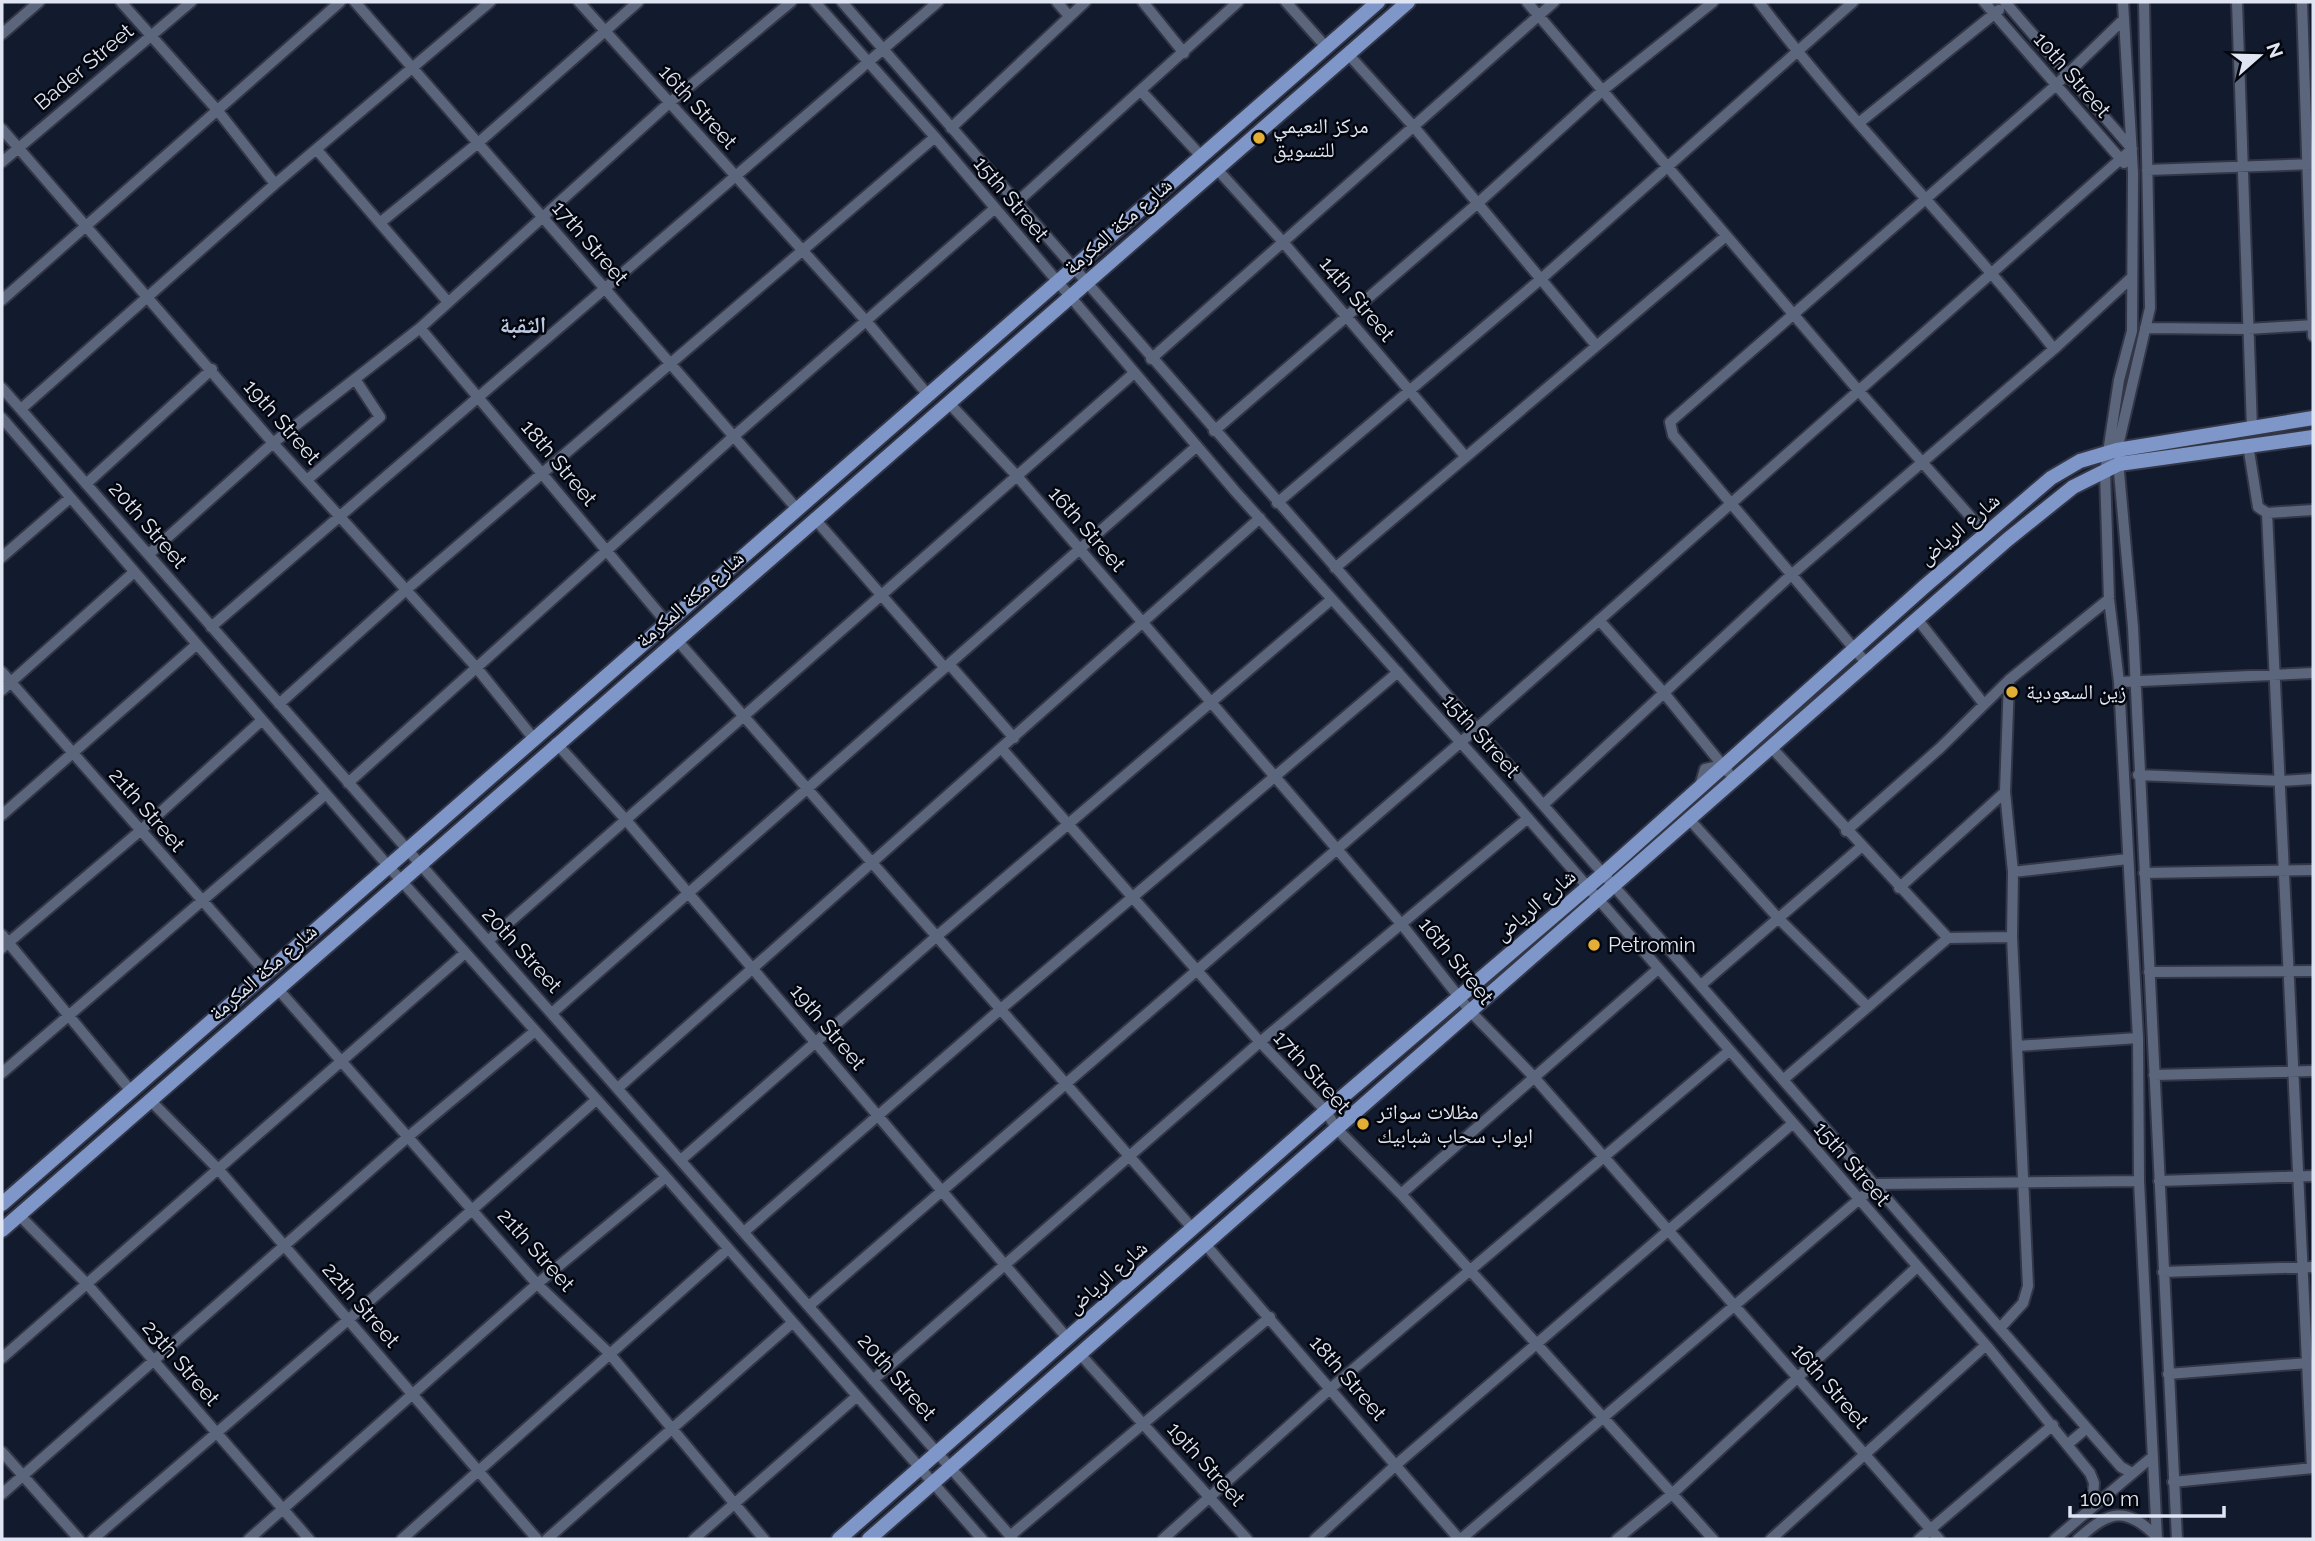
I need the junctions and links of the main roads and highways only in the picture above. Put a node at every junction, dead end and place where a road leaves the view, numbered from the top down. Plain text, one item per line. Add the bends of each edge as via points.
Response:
1 (1378, 2) edge
2 (1408, 2) edge
3 (2313, 418) edge
4 (2313, 437) edge
5 (2115, 456) junction
6 (2, 1203) edge
7 (2, 1230) edge
8 (839, 1539) edge
9 (869, 1539) edge

1 - 6 main road, شارع مكة المكرمة
2 - 7 main road, شارع مكة المكرمة
3 - 5 main road, شارع الرياض
4 - 5 main road, شارع الرياض
5 - 8 main road, شارع الرياض via 2068,466 1984,533 1603,874
5 - 9 main road, شارع الرياض via 2105,472 2073,487 2007,540

